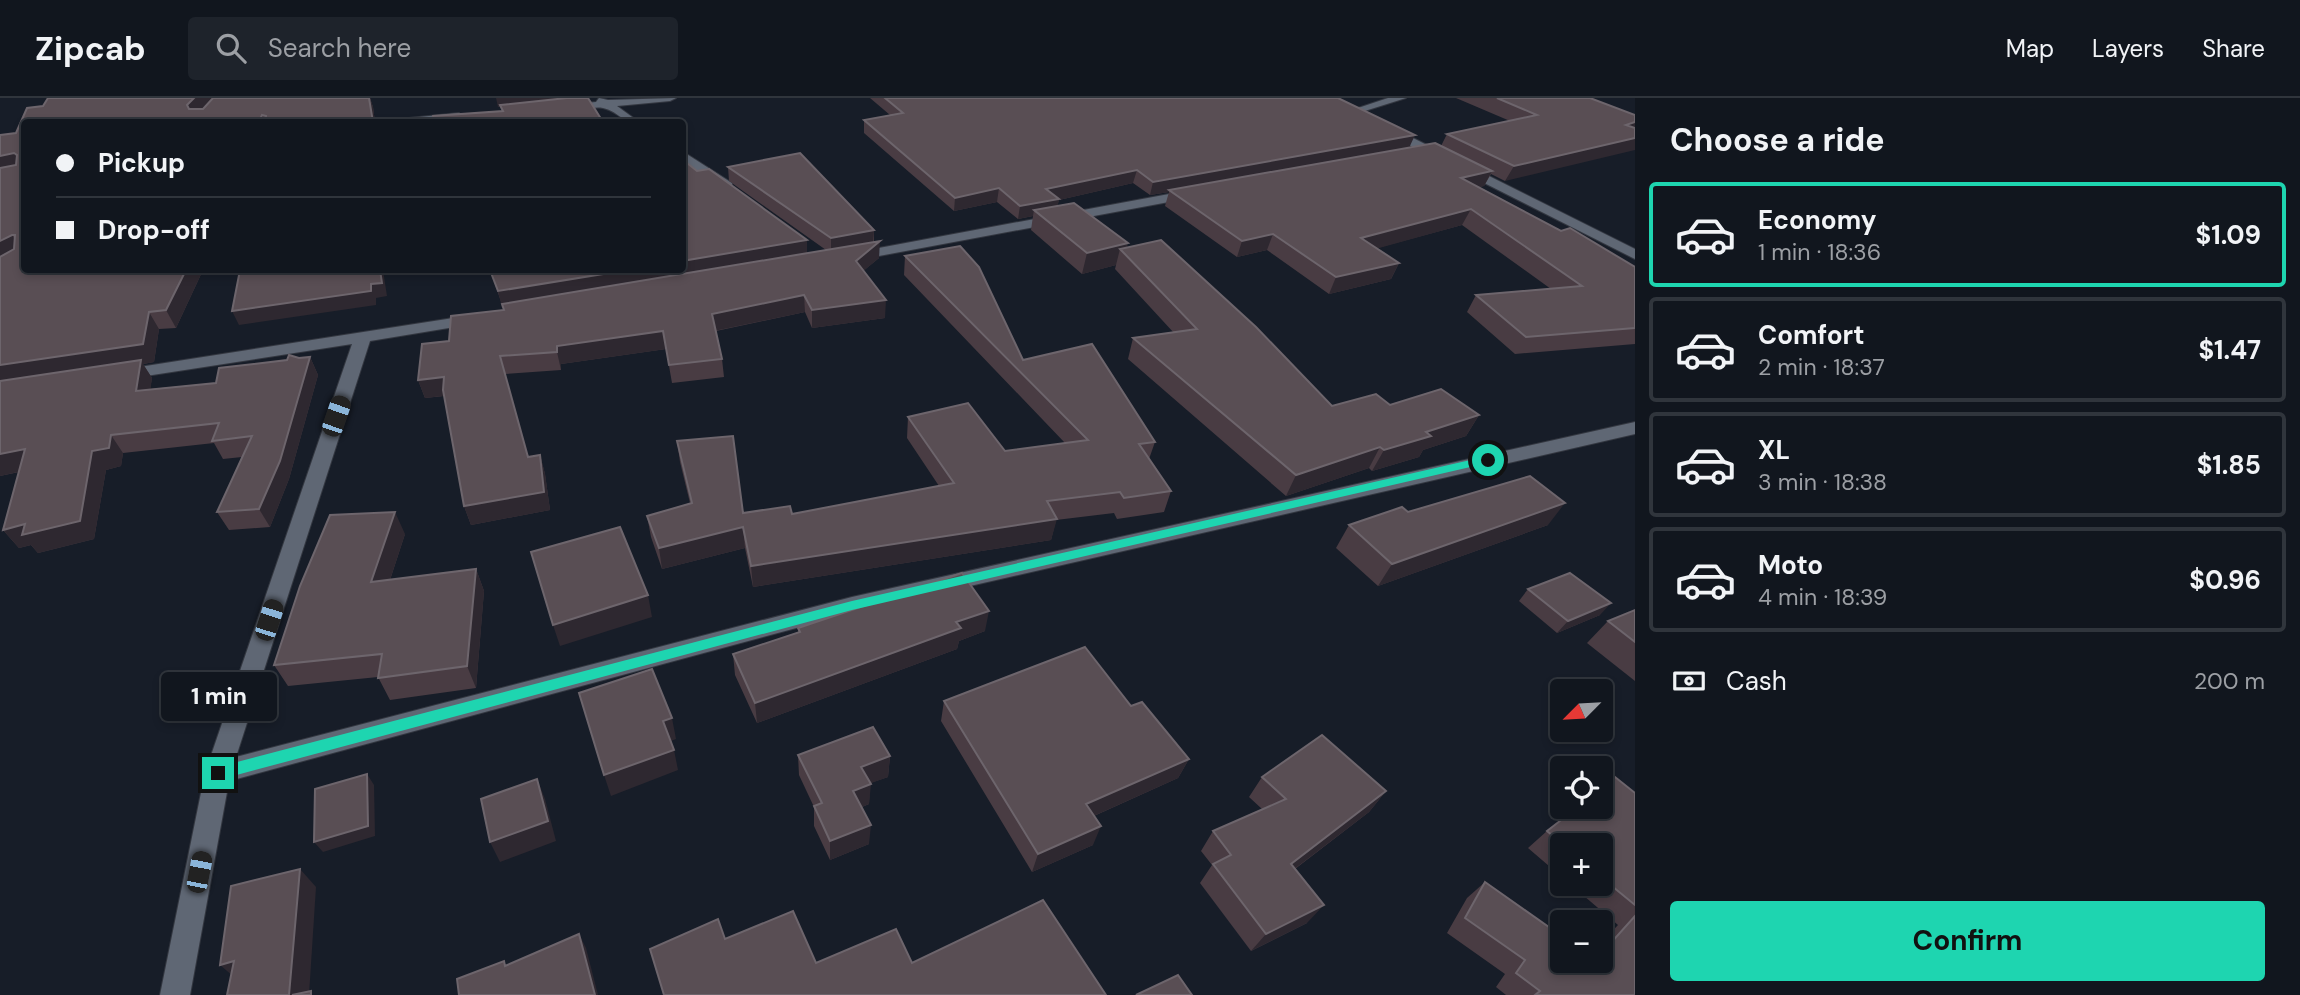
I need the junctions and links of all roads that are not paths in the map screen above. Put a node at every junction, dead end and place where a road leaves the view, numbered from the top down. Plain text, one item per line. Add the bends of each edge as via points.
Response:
1 (662, 98) edge
2 (670, 98) edge
3 (1400, 98) edge
4 (601, 101) edge
5 (553, 109) edge
6 (475, 116) edge
7 (442, 119) edge
8 (628, 119) edge
9 (1429, 150) junction
10 (1402, 156) edge
11 (686, 158) edge
12 (1212, 191) edge
13 (743, 198) edge
14 (1635, 255) edge
15 (837, 259) edge
16 (498, 316) edge
17 (362, 339) junction
18 (107, 377) edge
19 (1635, 428) edge
20 (218, 773) junction
21 (175, 995) edge

1 - 2 street
1 - 4 street
3 - 9 street via 1348,110
4 - 5 street
4 - 8 street
6 - 7 street
9 - 10 street
9 - 14 street
11 - 13 street
12 - 15 street
16 - 17 street
17 - 18 street
17 - 20 street
19 - 20 street via 852,605
20 - 21 street

